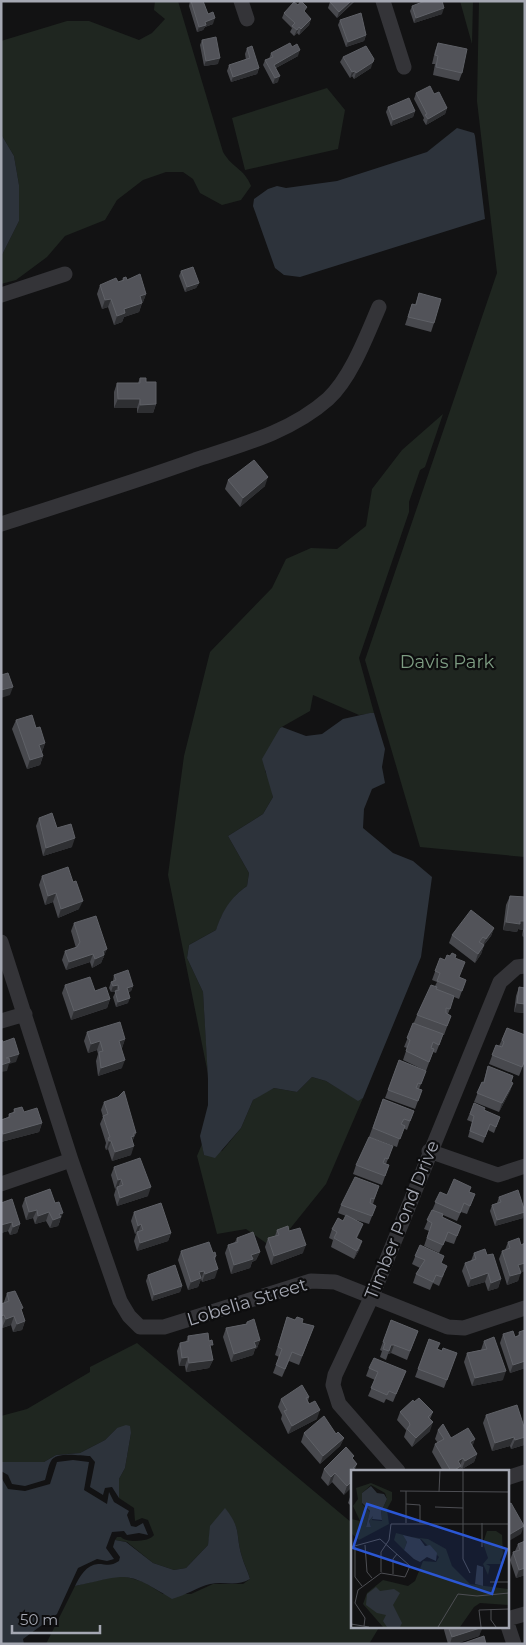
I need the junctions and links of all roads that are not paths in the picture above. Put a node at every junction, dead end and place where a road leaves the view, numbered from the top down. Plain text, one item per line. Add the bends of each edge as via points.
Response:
1 (241, 1) edge
2 (382, 1) edge
3 (247, 19) dead end
4 (404, 67) dead end
5 (65, 274) dead end
6 (1, 295) edge
7 (379, 307) dead end
8 (1, 524) edge
9 (1, 942) edge
10 (525, 966) edge
11 (24, 1014) junction
12 (1, 1021) edge
13 (429, 1151) junction
14 (71, 1160) junction
15 (525, 1166) edge
16 (1, 1184) edge
17 (372, 1296) junction
18 (525, 1308) edge
19 (397, 1470) edge
20 (525, 1472) edge
21 (508, 1478) edge
22 (525, 1614) edge
23 (508, 1619) edge
24 (508, 1626) edge
25 (514, 1644) edge

1 - 3 street
2 - 4 street
5 - 6 street
7 - 8 street via 351,368 329,398 297,422 238,446
9 - 11 street
10 - 13 street, Timber Pond Drive via 518,966 500,982
11 - 12 street
11 - 14 street
13 - 15 street via 498,1175
13 - 17 street, Timber Pond Drive
14 - 16 street
14 - 17 street, Lobelia Street via 120,1301 140,1327 164,1327 311,1281 335,1282
17 - 18 street, Lobelia Street via 448,1327 464,1328
17 - 19 street, Timber Pond Drive via 333,1385 344,1412
20 - 21 street
22 - 23 street
24 - 25 street

